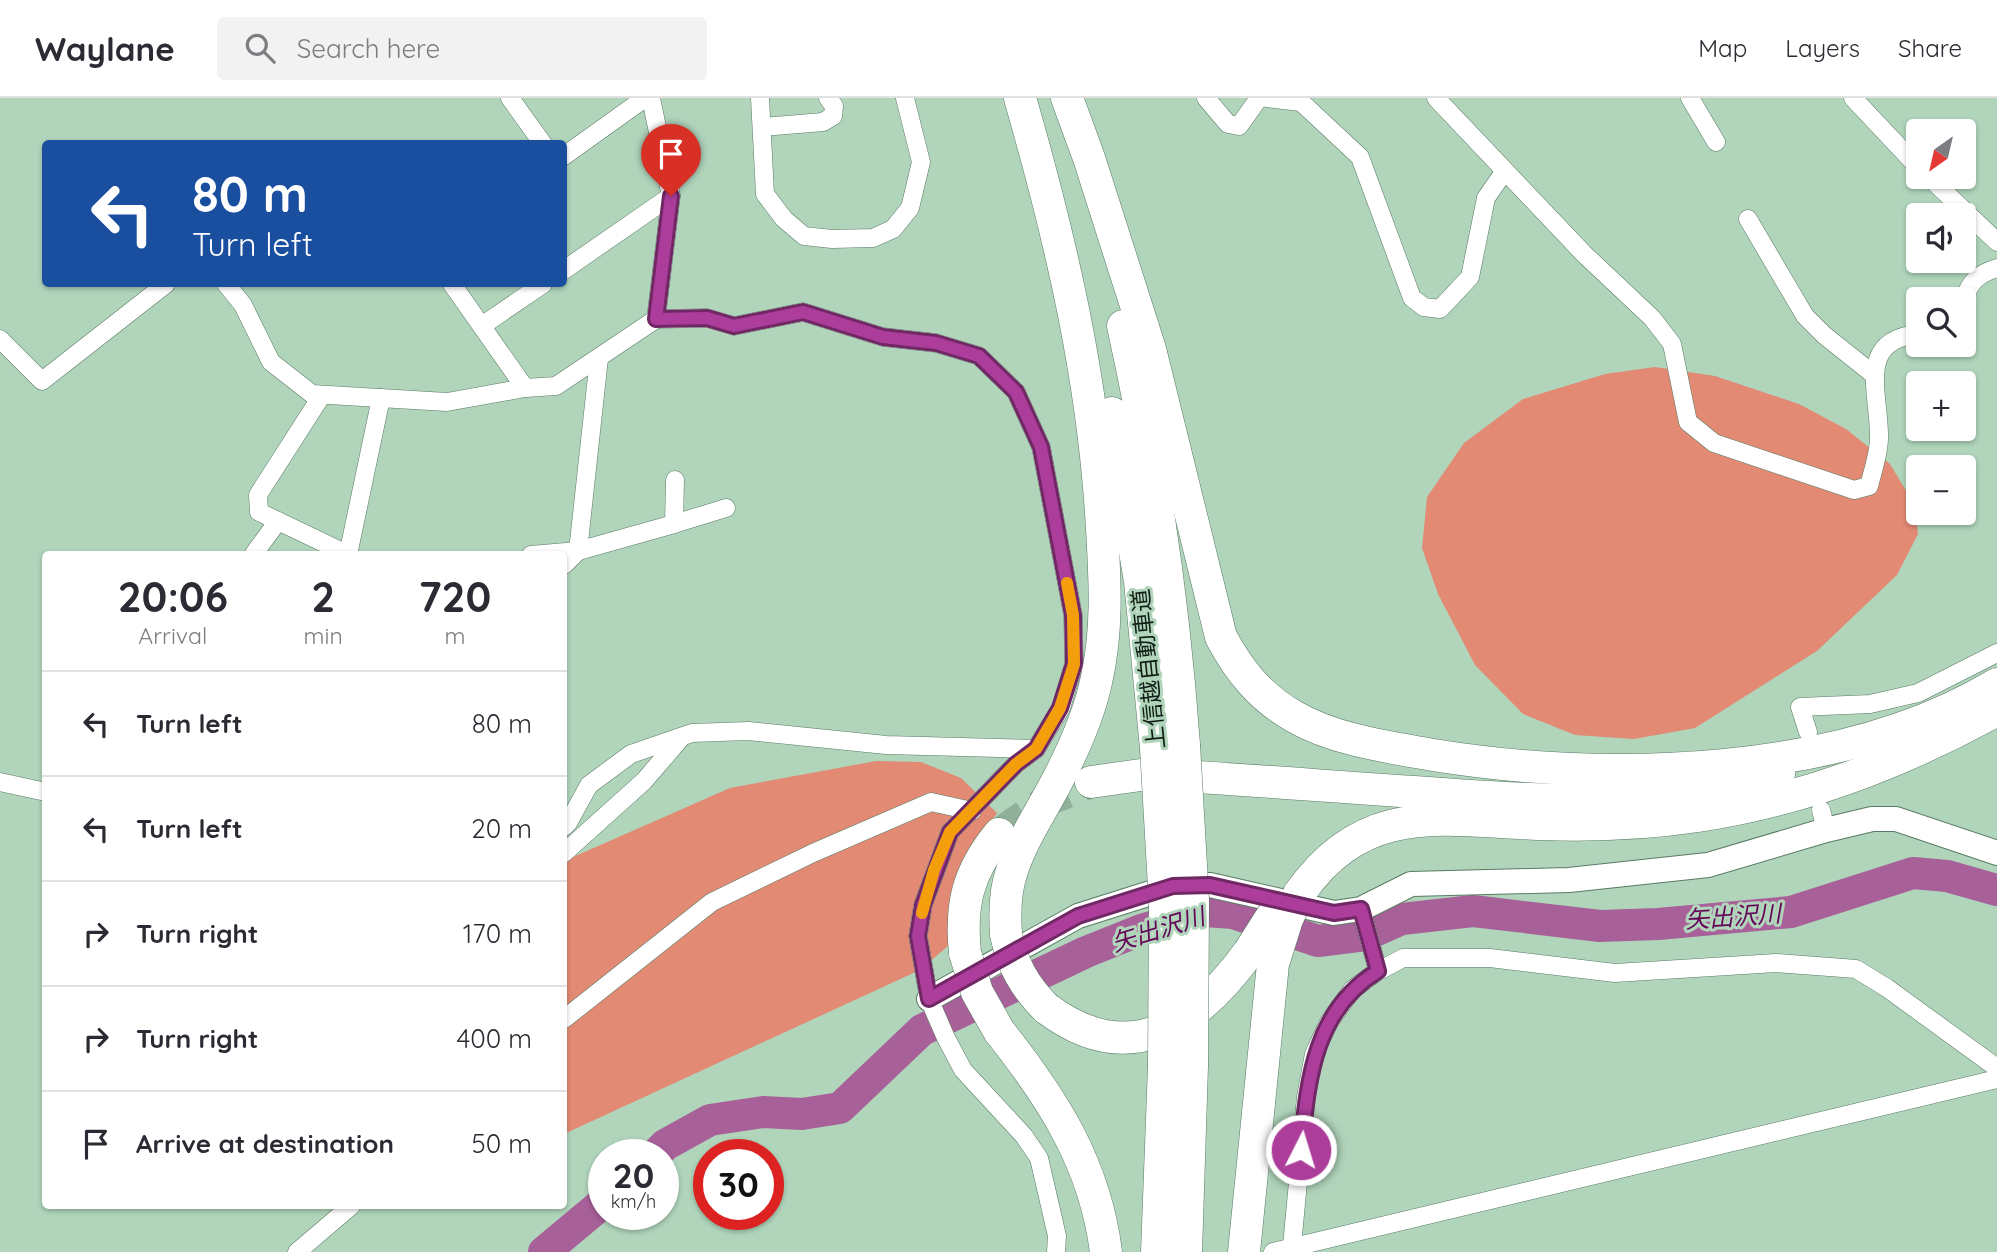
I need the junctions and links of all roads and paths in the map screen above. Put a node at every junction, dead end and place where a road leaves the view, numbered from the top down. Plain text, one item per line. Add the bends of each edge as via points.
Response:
1 (510, 98) edge
2 (645, 98) edge
3 (651, 98) edge
4 (760, 98) edge
5 (828, 98) edge
6 (905, 98) edge
7 (1020, 98) edge
8 (1030, 98) edge
9 (1065, 98) edge
10 (1206, 98) edge
11 (1259, 98) edge
12 (1266, 98) edge
13 (1436, 98) edge
14 (1690, 98) edge
15 (1853, 98) edge
16 (762, 127) junction
17 (540, 140) edge
18 (1716, 142) dead end
19 (567, 154) edge
20 (1906, 154) edge
21 (1504, 172) junction
22 (1942, 189) edge
23 (671, 196) junction
24 (1748, 219) dead end
25 (1997, 242) edge
26 (567, 268) edge
27 (1997, 268) edge
28 (162, 287) edge
29 (228, 287) edge
30 (454, 287) edge
31 (539, 287) edge
32 (1968, 287) edge
33 (656, 319) junction
34 (483, 325) junction
35 (1906, 335) edge
36 (0, 339) edge
37 (599, 358) junction
38 (1873, 374) junction
39 (525, 388) junction
40 (322, 395) junction
41 (381, 398) junction
42 (675, 480) dead end
43 (726, 508) dead end
44 (278, 521) junction
45 (674, 524) junction
46 (256, 551) edge
47 (341, 551) edge
48 (348, 551) edge
49 (578, 551) junction
50 (567, 552) edge
51 (567, 562) edge
52 (1997, 653) edge
53 (1997, 684) edge
54 (1997, 710) edge
55 (1928, 720) junction
56 (1808, 732) dead end
57 (682, 737) junction
58 (1170, 746) junction
59 (1036, 749) junction
60 (0, 782) edge
61 (1091, 782) tunnel mouth
62 (42, 791) edge
63 (972, 811) junction
64 (567, 825) edge
65 (999, 834) tunnel mouth
66 (567, 850) edge
67 (1997, 853) edge
68 (1362, 914) junction
69 (1261, 958) junction
70 (1377, 966) junction
71 (931, 1005) junction
72 (567, 1017) edge
73 (1178, 1066) junction
74 (1997, 1068) edge
75 (1997, 1079) edge
76 (347, 1209) edge
77 (1292, 1246) junction
78 (297, 1252) edge
79 (1056, 1252) edge
80 (1106, 1252) edge
81 (1157, 1252) edge
82 (1186, 1252) edge
83 (1244, 1252) edge
84 (1273, 1252) edge

1 - 17 street
2 - 19 street
3 - 23 street
4 - 16 street
5 - 16 street via 834,106 833,116 822,122
6 - 16 street via 920,162 917,186 910,208 893,229 873,238 804,236 783,219 765,194
7 - 69 highway, bridge via 1066,265 1087,370 1106,599 1105,635 1093,698 1070,756 1014,867 1007,891 1006,934 1018,973 1031,994 1063,1022 1114,1038 1160,1032 1205,1004
8 - 58 highway, 上信越自動車道 via 1110,405
9 - 55 highway via 1150,349 1221,637 1234,663 1274,703 1297,719 1364,741 1474,761 1590,771 1770,758
9 - 58 highway, 上信越自動車道 via 1139,398 1169,577
10 - 11 street via 1228,124 1239,126
12 - 21 street via 1301,103 1360,157 1412,298 1424,307 1440,309 1471,277 1486,198
13 - 21 street
14 - 18 street
15 - 20 street
21 - 38 street via 1652,318 1672,344 1688,422 1714,443 1854,490 1869,486 1880,439
22 - 25 street
23 - 26 street
23 - 33 street
24 - 38 street via 1805,316
27 - 32 street via 1978,274
28 - 36 street via 42,381
29 - 40 street via 243,305 271,362 313,394
30 - 34 street
31 - 34 street
33 - 37 street
33 - 59 street via 707,318 734,326 803,312 883,337 936,343 979,356 1016,392 1041,447 1073,615 1074,664 1060,708
34 - 39 street
35 - 38 street via 1882,350
37 - 39 street via 556,386
37 - 49 street
39 - 41 street via 447,402
40 - 41 street
40 - 44 street via 258,495 259,512
41 - 48 street
42 - 45 street
43 - 45 street
44 - 46 street
44 - 47 street
45 - 49 street
49 - 50 street
49 - 51 street
52 - 56 street via 1918,693 1870,704 1800,707
53 - 55 highway
54 - 69 highway, bridge via 1852,778 1751,807 1650,822 1539,824 1429,819 1373,830 1346,841 1304,872
55 - 61 highway via 1873,744 1765,778 1660,797 1554,801 1148,774
57 - 59 street via 748,731 886,745
57 - 64 street via 631,754 589,785
57 - 66 street via 644,781
58 - 73 highway, 上信越自動車道, bridge via 1165,904
59 - 63 street
60 - 62 street
63 - 71 street via 950,832 923,905 918,936
63 - 72 street via 931,802 712,902
65 - 80 highway, bridge via 970,879 964,905 965,953 976,992 1055,1105 1074,1143 1100,1215
67 - 68 street via 1896,818 1823,820 1708,865 1569,880 1411,884
68 - 70 street
68 - 71 street via 1334,913 1210,885 1173,886 1078,916
69 - 83 highway
70 - 74 street via 1403,958 1490,958 1615,973 1776,963 1856,970
70 - 77 street via 1329,1021 1314,1054
71 - 79 street via 963,1070 1039,1158 1057,1236
73 - 81 highway, 上信越自動車道
73 - 82 highway, 上信越自動車道
75 - 77 street
76 - 78 street
77 - 84 street

